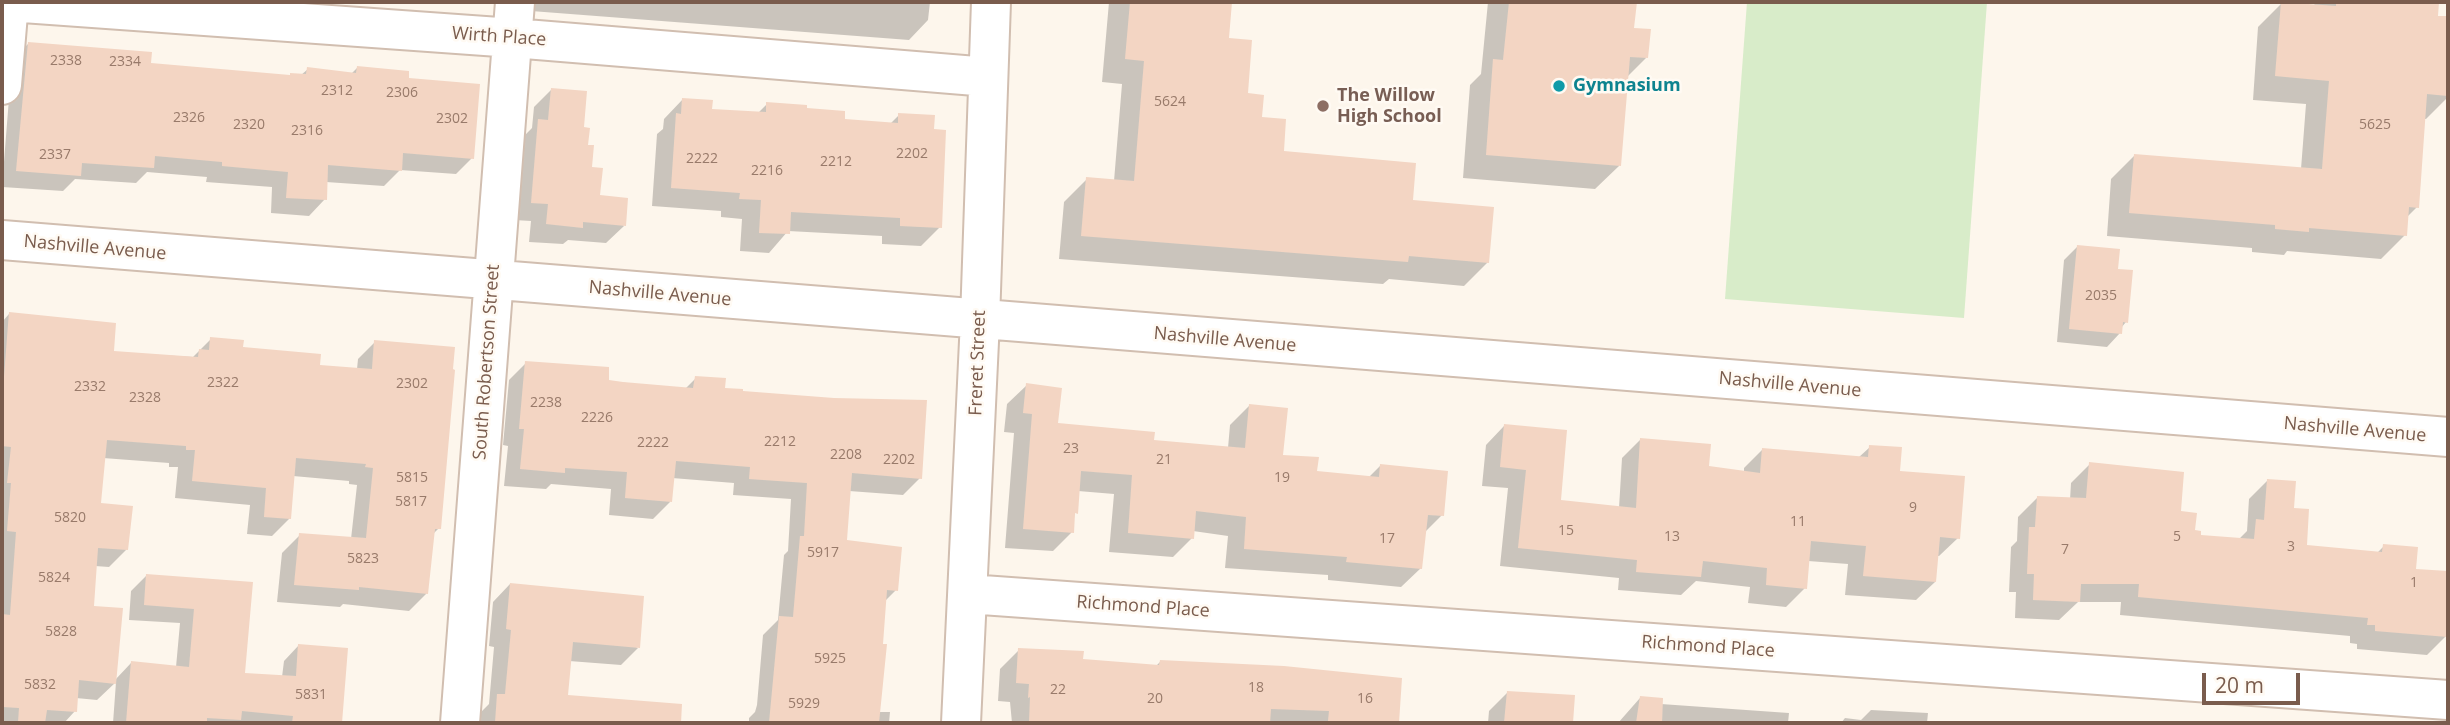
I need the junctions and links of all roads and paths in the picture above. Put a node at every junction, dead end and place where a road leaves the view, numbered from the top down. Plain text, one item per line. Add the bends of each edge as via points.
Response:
1 (9, 2) edge
2 (991, 2) edge
3 (514, 20) edge
4 (988, 77) junction
5 (2, 85) edge
6 (2, 240) edge
7 (494, 280) junction
8 (980, 320) junction
9 (2448, 437) edge
10 (968, 594) junction
11 (2448, 700) edge
12 (460, 723) edge
13 (961, 723) edge

1 - 3 street, Wirth Place
1 - 5 street
2 - 4 street, Freret Street
3 - 4 street, Wirth Place
3 - 7 street, South Robertson Street
4 - 8 street, Freret Street
6 - 7 street, Nashville Avenue
7 - 8 street, Nashville Avenue
7 - 12 street, South Robertson Street
8 - 9 street, Nashville Avenue
8 - 10 street, Freret Street
10 - 11 street, Richmond Place
10 - 13 street, Freret Street

